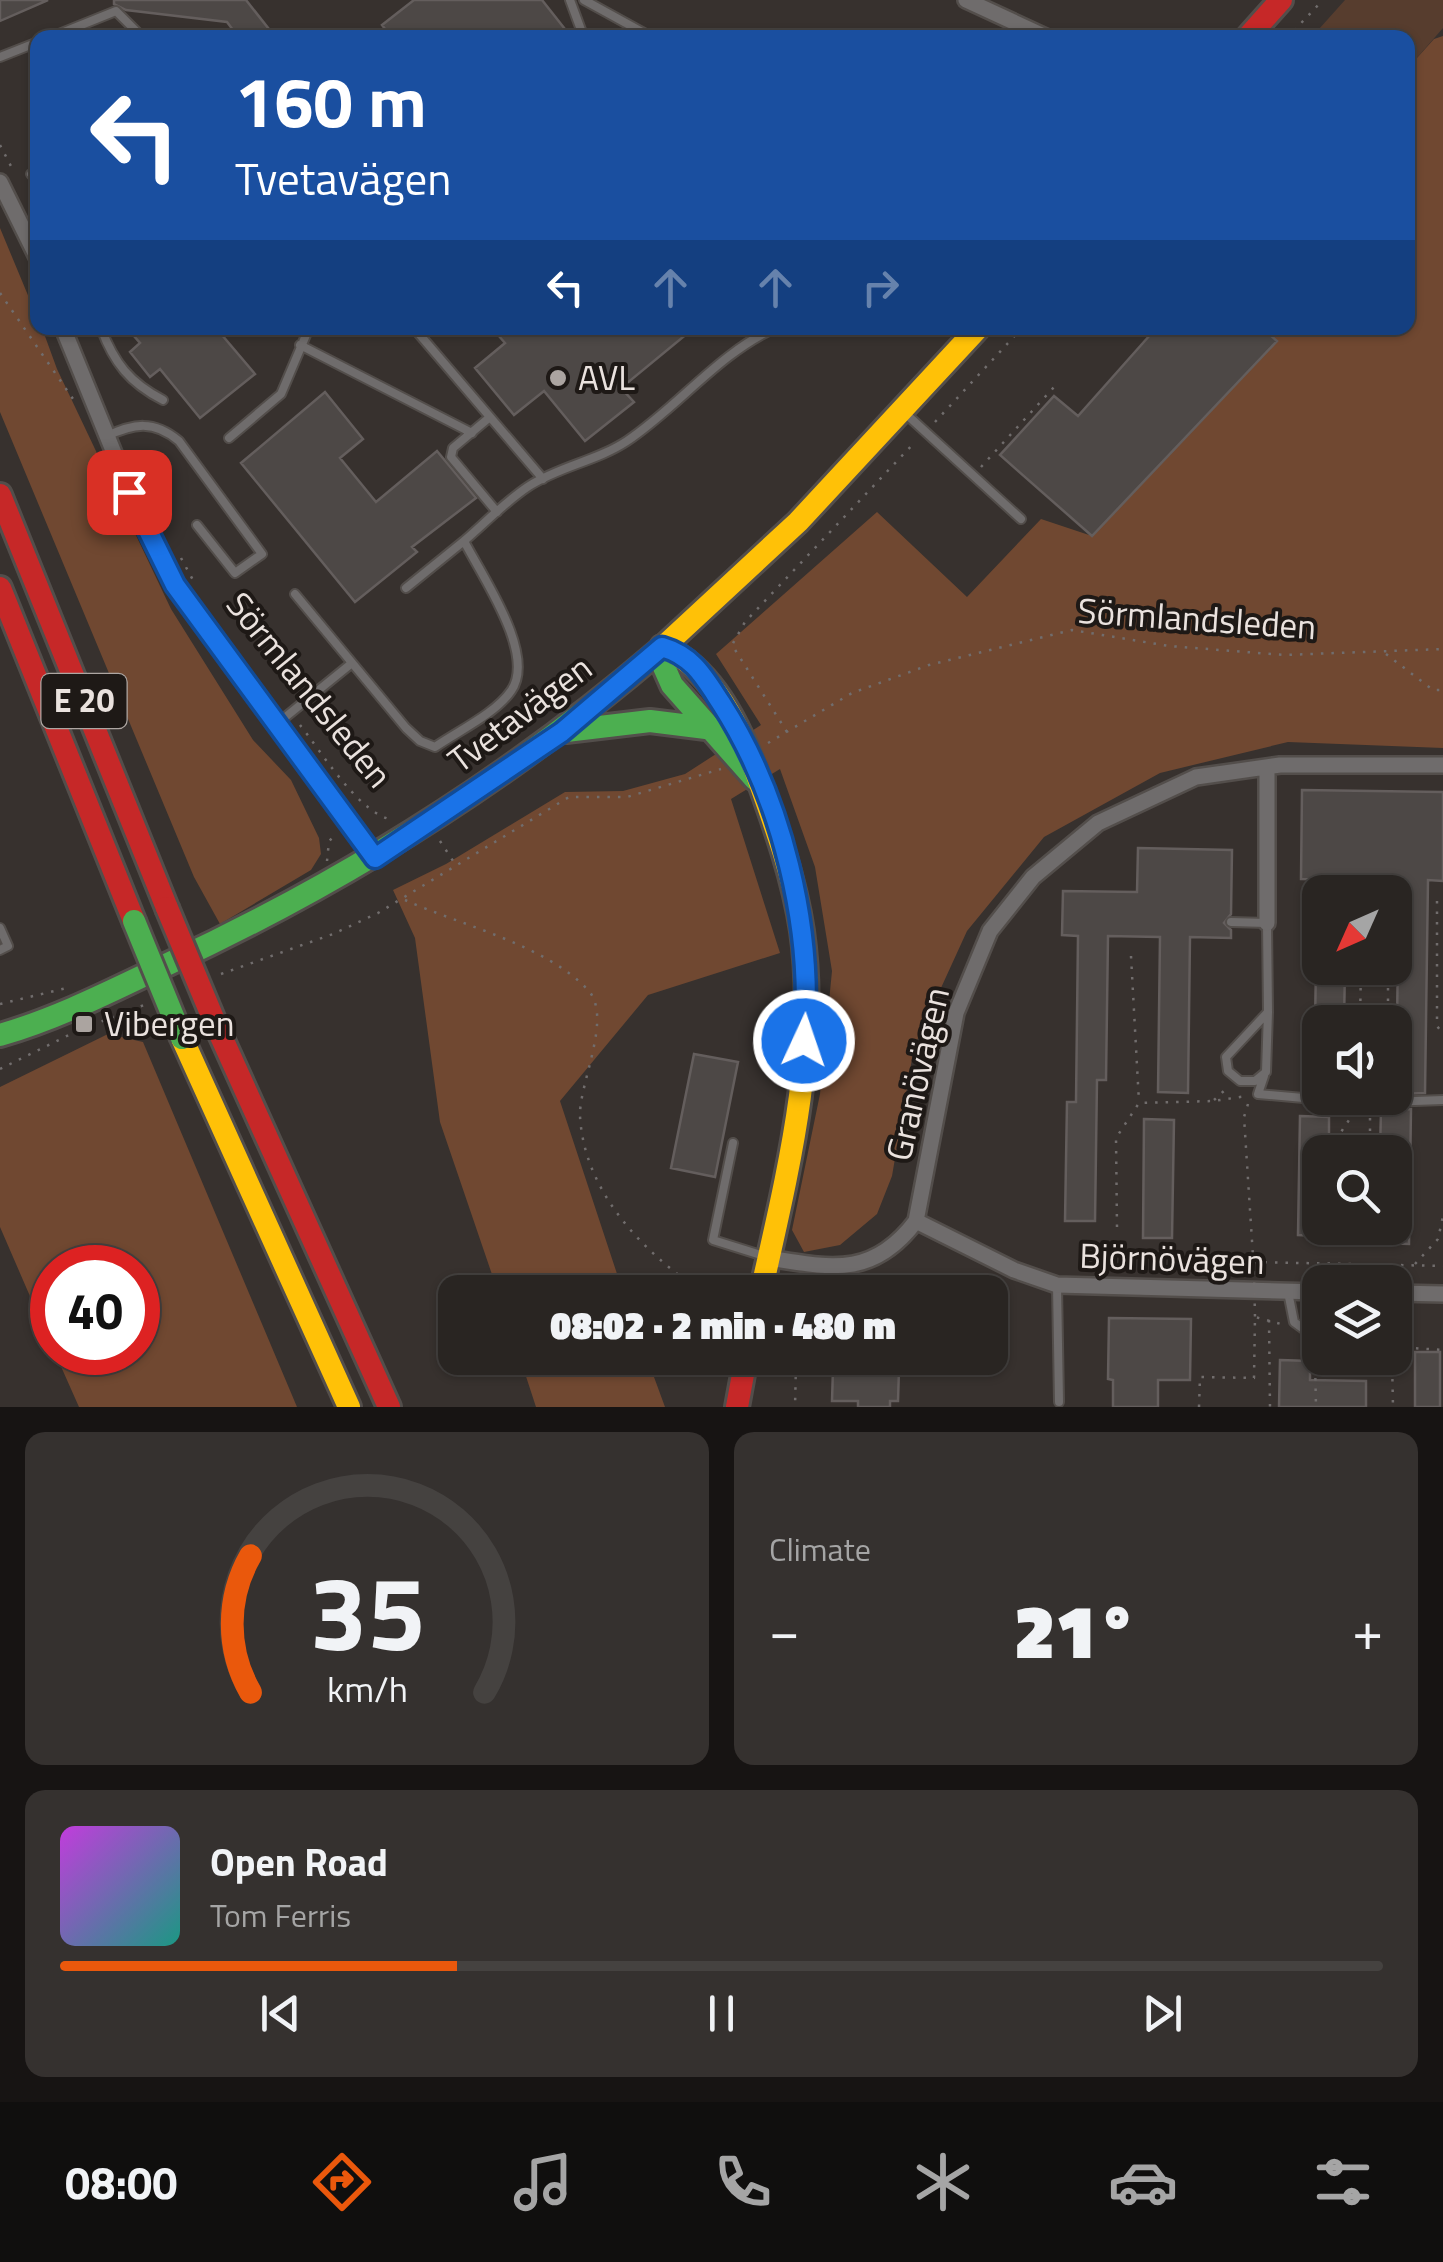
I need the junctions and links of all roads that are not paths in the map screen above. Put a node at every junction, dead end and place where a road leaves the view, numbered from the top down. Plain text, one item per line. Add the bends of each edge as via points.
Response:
1 (570, 0) edge
2 (584, 0) edge
3 (966, 0) edge
4 (1281, 0) edge
5 (69, 30) edge
6 (135, 30) edge
7 (581, 30) edge
8 (638, 30) edge
9 (1031, 30) edge
10 (1254, 30) edge
11 (30, 45) edge
12 (0, 57) edge
13 (0, 182) edge
14 (30, 241) edge
15 (66, 335) edge
16 (104, 335) edge
17 (305, 335) edge
18 (420, 335) edge
19 (763, 335) edge
20 (972, 335) edge
21 (300, 344) junction
22 (163, 400) dead end
23 (902, 411) junction
24 (490, 417) junction
25 (472, 432) junction
26 (105, 437) junction
27 (229, 438) dead end
28 (543, 478) junction
29 (0, 495) edge
30 (497, 512) junction
31 (1021, 519) dead end
32 (197, 525) dead end
33 (464, 541) junction
34 (0, 588) edge
35 (406, 588) dead end
36 (294, 594) dead end
37 (662, 647) junction
38 (352, 663) junction
39 (284, 719) junction
40 (706, 728) junction
41 (562, 732) junction
42 (1443, 765) edge
43 (1267, 767) junction
44 (761, 785) junction
45 (375, 858) junction
46 (1231, 922) dead end
47 (1267, 923) junction
48 (0, 928) edge
49 (0, 950) edge
50 (1268, 1012) junction
51 (8, 1033) edge
52 (1266, 1072) junction
53 (1443, 1100) edge
54 (732, 1143) dead end
55 (916, 1221) junction
56 (768, 1258) junction
57 (764, 1275) edge
58 (1057, 1285) junction
59 (1288, 1292) junction
60 (1302, 1292) edge
61 (1412, 1293) edge
62 (1443, 1294) edge
63 (1302, 1328) edge
64 (743, 1375) edge
65 (1059, 1402) dead end
66 (349, 1407) edge
67 (388, 1407) edge
68 (737, 1407) edge

1 - 7 lane
2 - 8 lane
3 - 9 street
4 - 10 main road
5 - 6 lane via 116,11
11 - 12 lane
13 - 14 street
15 - 26 street
16 - 22 lane via 121,371
17 - 21 lane
18 - 24 lane
19 - 28 lane via 631,438
20 - 23 main road, Tvetavägen
21 - 25 lane
21 - 27 lane via 281,394
23 - 31 lane
23 - 37 main road, Tvetavägen via 772,548
24 - 25 lane
24 - 28 lane
25 - 30 lane via 451,457
26 - 32 lane via 140,426 166,430 262,554 235,574
26 - 39 street via 175,585
28 - 30 lane
29 - 67 main road, E 20, bridge via 215,1024
30 - 33 lane
33 - 35 lane
33 - 38 lane via 517,646 518,678 510,693 436,747 406,728
34 - 66 main road, E 20, bridge via 182,1038
36 - 38 lane
37 - 40 main road via 672,685
37 - 41 main road, Tvetavägen
37 - 44 main road via 697,666 743,736
38 - 39 lane
39 - 45 street
40 - 41 main road via 650,721
40 - 44 main road
41 - 45 main road, Tvetavägen
42 - 43 street, Granövägen
43 - 47 street
43 - 55 street, Granövägen via 1196,776 1098,823 1033,877 990,931 956,1013
44 - 56 main road via 794,885 806,972 804,1041
45 - 51 main road, Tvetavägen via 230,936
46 - 47 lane
47 - 50 lane
48 - 49 lane via 8,946
50 - 52 lane
50 - 52 lane via 1226,1057 1236,1079 1255,1081
52 - 53 lane via 1254,1095 1359,1103
54 - 56 lane via 712,1240
55 - 56 street via 871,1261 851,1266
55 - 58 street, Björnövägen
56 - 57 main road
58 - 59 street, Björnövägen
58 - 65 lane
59 - 60 street, Björnövägen
59 - 63 lane via 1294,1322
61 - 62 street
64 - 68 main road

